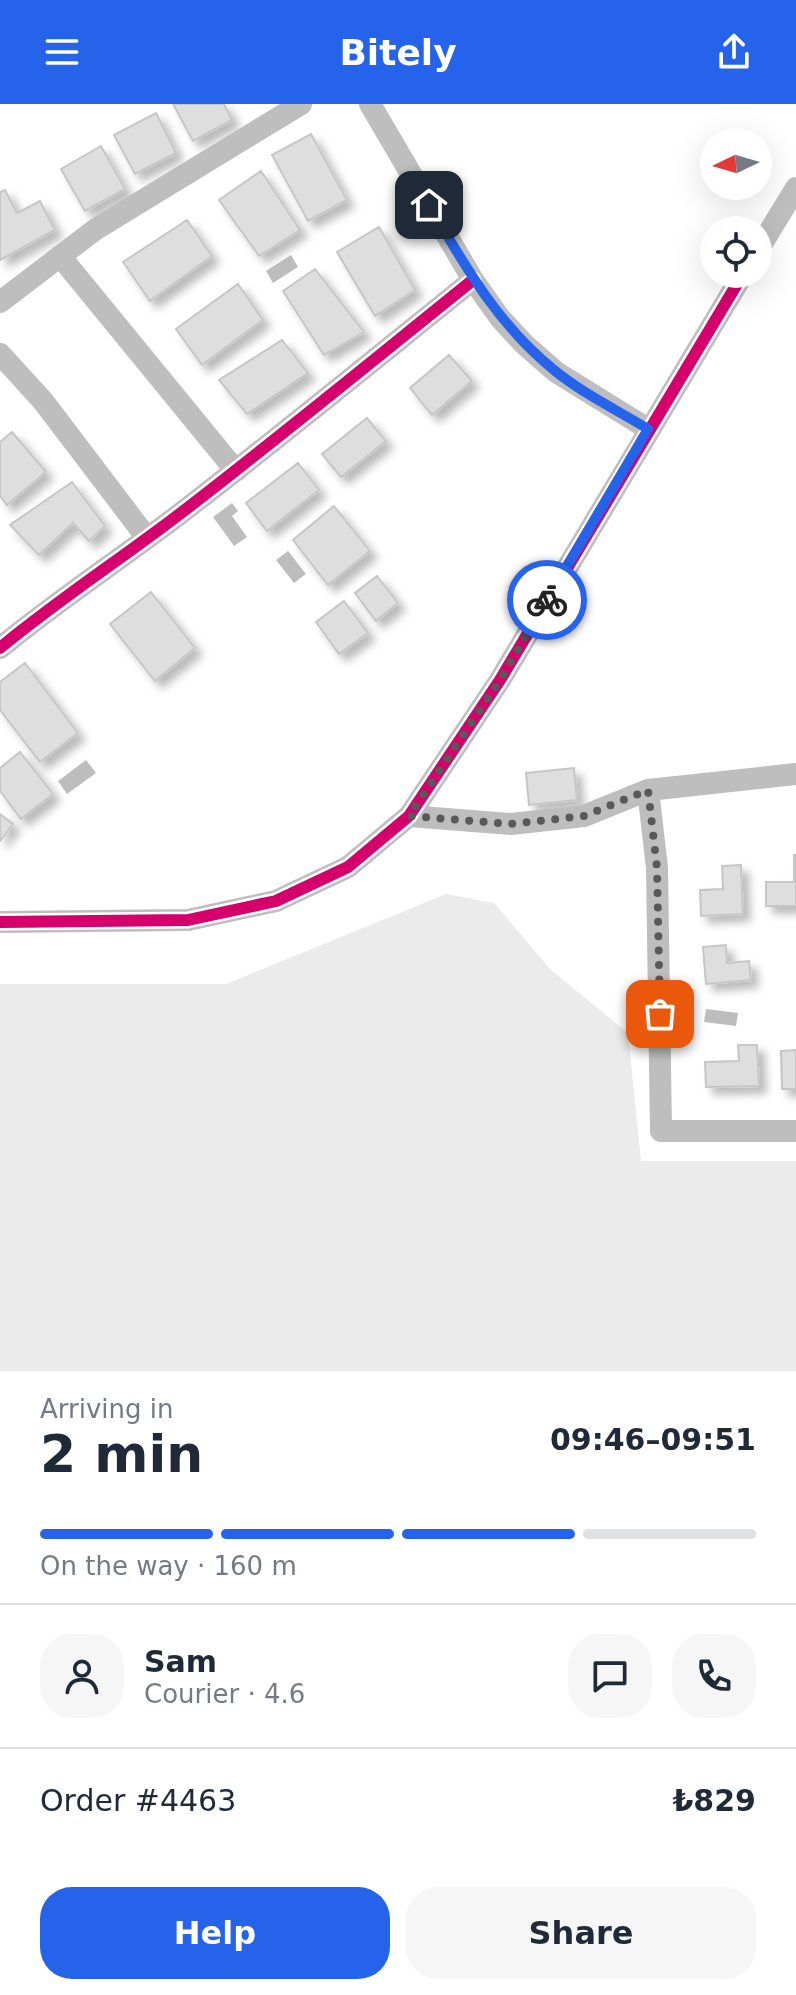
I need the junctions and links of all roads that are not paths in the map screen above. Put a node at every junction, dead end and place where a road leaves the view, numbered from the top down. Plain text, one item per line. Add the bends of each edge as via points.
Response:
1 (301, 104) edge
2 (370, 104) edge
3 (796, 188) edge
4 (772, 227) edge
5 (60, 256) junction
6 (473, 280) junction
7 (734, 288) edge
8 (1, 301) edge
9 (0, 354) edge
10 (648, 429) junction
11 (236, 471) junction
12 (147, 538) junction
13 (0, 648) edge
14 (796, 774) edge
15 (648, 790) junction
16 (409, 816) junction
17 (0, 922) edge
18 (796, 1131) edge

1 - 5 street
2 - 6 street
3 - 4 street
5 - 8 street
5 - 11 street
6 - 10 street via 500,318 556,372
6 - 11 street
7 - 10 street
9 - 12 street via 43,401
10 - 16 street via 500,680
11 - 12 street
12 - 13 street
14 - 15 street
15 - 16 street via 569,818 511,824
15 - 18 street via 657,868 661,1131
16 - 17 street via 348,867 276,901 188,920

